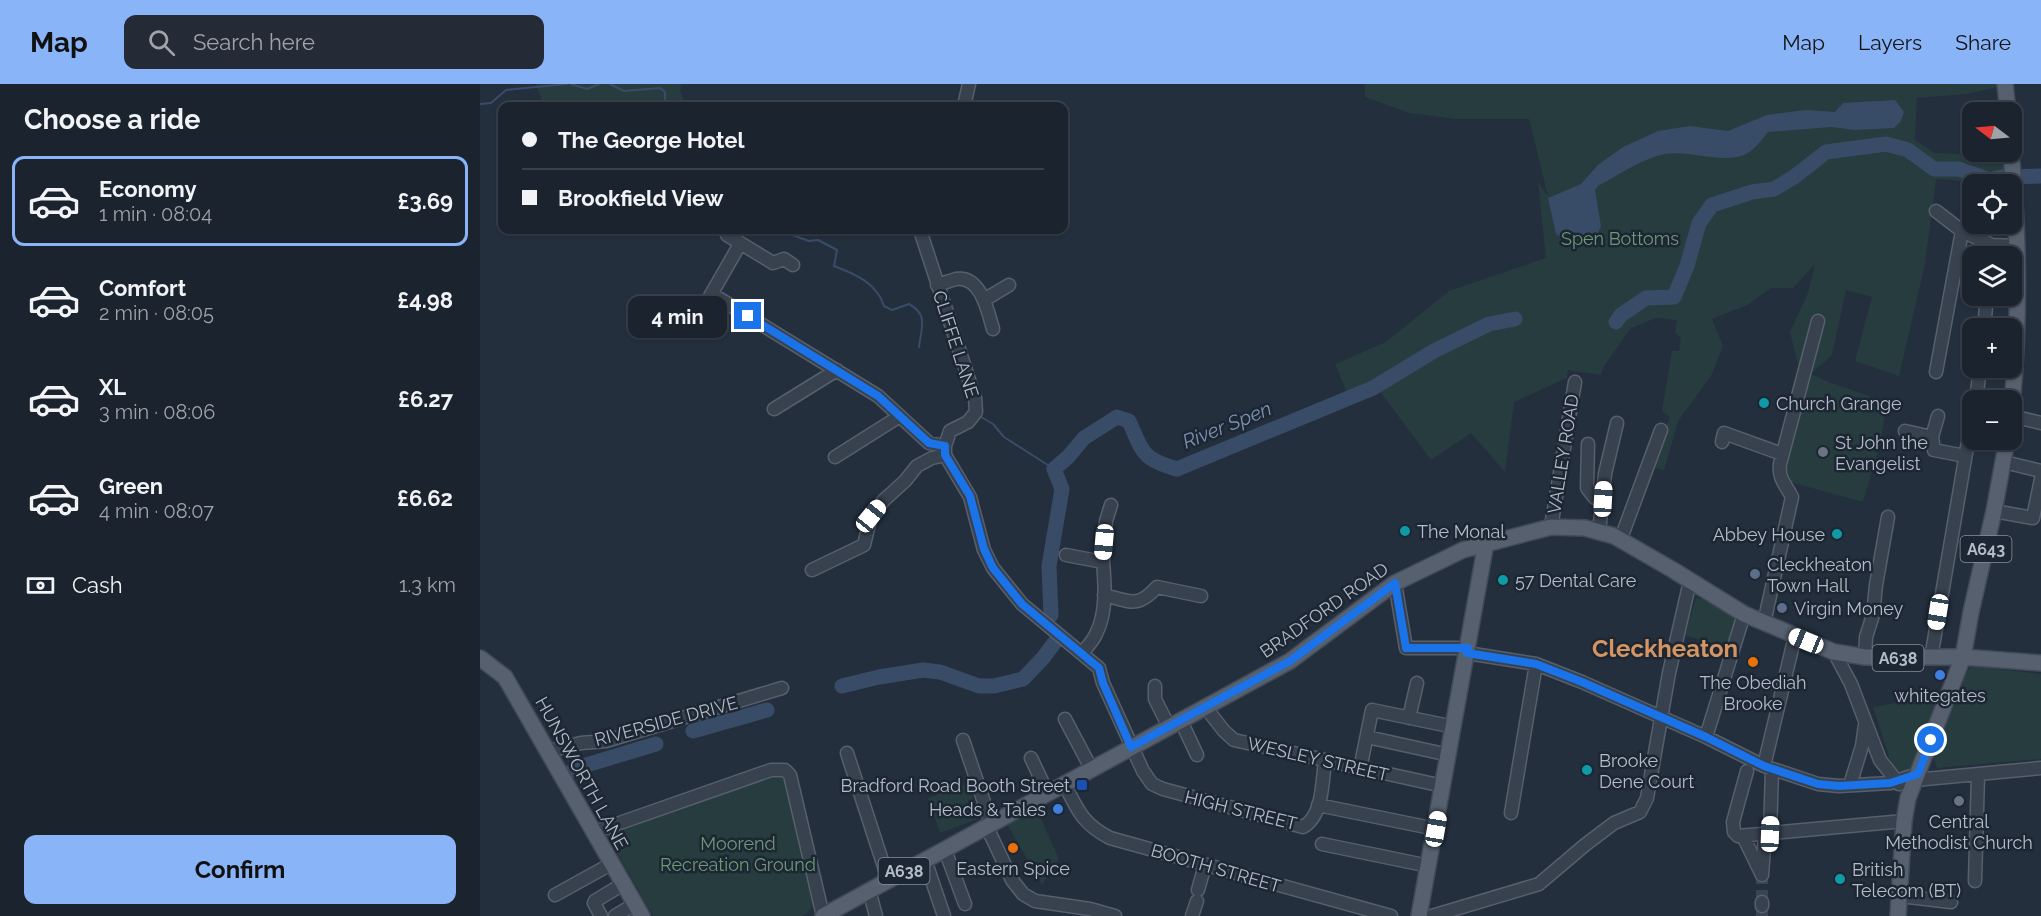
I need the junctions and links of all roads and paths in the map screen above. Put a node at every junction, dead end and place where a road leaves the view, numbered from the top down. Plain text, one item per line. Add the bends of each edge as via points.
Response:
1 (969, 84) edge
2 (2005, 84) edge
3 (965, 102) edge
4 (2007, 102) edge
5 (2012, 162) edge
6 (1936, 210) dead end
7 (1962, 231) joint
8 (921, 234) edge
9 (1966, 234) edge
10 (728, 235) dead end
11 (740, 244) junction
12 (1984, 246) edge
13 (2018, 246) edge
14 (793, 265) dead end
15 (938, 285) junction
16 (1009, 285) dead end
17 (712, 294) junction
18 (984, 300) junction
19 (705, 305) dead end
20 (2018, 306) edge
21 (1818, 321) dead end
22 (993, 329) dead end
23 (837, 370) junction
24 (1936, 372) dead end
25 (1575, 382) dead end
26 (2013, 390) edge
27 (774, 409) dead end
28 (900, 416) junction
29 (1938, 416) dead end
30 (2022, 418) edge
31 (1617, 423) dead end
32 (2041, 423) edge
33 (1661, 430) dead end
34 (1905, 431) dead end
35 (1932, 437) junction
36 (1722, 442) dead end
37 (1588, 444) dead end
38 (945, 450) junction
39 (1966, 450) edge
40 (2006, 450) edge
41 (1782, 454) junction
42 (1965, 456) junction
43 (835, 457) dead end
44 (2004, 462) junction
45 (2041, 471) edge
46 (2041, 479) edge
47 (1603, 499) junction
48 (2039, 499) edge
49 (1111, 505) dead end
50 (1994, 511) junction
51 (1888, 518) dead end
52 (1551, 527) junction
53 (1599, 532) junction
54 (1620, 540) junction
55 (1486, 543) junction
56 (1066, 555) dead end
57 (1103, 562) junction
58 (812, 570) dead end
59 (1690, 580) junction
60 (1395, 583) junction
61 (1104, 595) junction
62 (1201, 596) dead end
63 (1744, 614) junction
64 (1764, 623) junction
65 (1795, 636) junction
66 (1467, 651) junction
67 (1834, 651) junction
68 (1083, 653) junction
69 (1860, 656) junction
70 (1963, 657) junction
71 (480, 658) edge
72 (1931, 658) junction
73 (2041, 663) edge
74 (1536, 664) junction
75 (1845, 672) junction
76 (1417, 683) dead end
77 (1155, 686) dead end
78 (782, 688) dead end
79 (1206, 708) junction
80 (1409, 718) junction
81 (1660, 718) junction
82 (1065, 719) dead end
83 (1865, 722) junction
84 (1175, 724) junction
85 (1454, 727) junction
86 (1367, 737) junction
87 (1706, 737) junction
88 (963, 740) dead end
89 (1131, 747) junction
90 (549, 751) junction
91 (847, 753) dead end
92 (1197, 755) dead end
93 (1449, 755) junction
94 (1032, 758) dead end
95 (1325, 761) junction
96 (1768, 768) junction
97 (2041, 768) edge
98 (1360, 769) junction
99 (1092, 770) junction
100 (1747, 771) dead end
101 (1978, 775) junction
102 (1917, 777) junction
103 (1896, 780) junction
104 (1065, 785) junction
105 (1850, 785) junction
106 (1443, 786) junction
107 (1048, 794) junction
108 (1908, 798) junction
109 (1318, 805) junction
110 (1511, 813) dead end
111 (1904, 821) junction
112 (988, 824) junction
113 (1436, 829) junction
114 (594, 832) junction
115 (1738, 834) junction
116 (1768, 834) junction
117 (1322, 844) dead end
118 (945, 850) junction
119 (925, 860) junction
120 (611, 864) junction
121 (1205, 865) junction
122 (1429, 866) junction
123 (888, 879) junction
124 (1975, 881) dead end
125 (623, 884) junction
126 (869, 890) junction
127 (555, 896) dead end
128 (1900, 896) junction
129 (1951, 902) dead end
130 (965, 904) dead end
131 (639, 910) edge
132 (1089, 913) edge
133 (940, 915) edge
134 (601, 916) edge
135 (615, 916) edge
136 (823, 916) edge
137 (876, 916) edge
138 (1115, 916) edge
139 (1192, 916) edge
140 (1391, 916) edge
141 (1419, 916) edge
142 (1432, 916) edge
143 (1898, 916) edge

1 - 3 street
2 - 4 main road
5 - 13 main road
6 - 7 street
7 - 24 street
8 - 15 street, CLIFFE LANE
9 - 12 street
10 - 11 street
11 - 14 street via 773,264 784,259
11 - 17 street
15 - 18 street via 967,280
15 - 38 street, CLIFFE LANE via 969,376 976,412 968,422 950,431
16 - 18 street
17 - 19 street
17 - 23 street
18 - 22 street
20 - 26 main road
21 - 41 street
23 - 27 street
23 - 28 street via 878,396
25 - 52 street, VALLEY ROAD
28 - 38 street via 929,443
28 - 43 street
29 - 35 street
30 - 32 street
31 - 47 street
33 - 54 street
34 - 35 street
35 - 42 street via 1934,450
36 - 41 street via 1724,433
37 - 47 street via 1587,488 1595,498
38 - 58 street via 917,466 884,500 871,516 864,545
38 - 68 street via 970,496 993,568 1022,604
39 - 42 street
40 - 44 main road, A643
41 - 64 street via 1781,481 1792,497
42 - 72 street
44 - 45 street
44 - 50 main road, A643
46 - 48 street
47 - 53 street
48 - 50 street via 2032,518
49 - 57 street
50 - 70 main road, A643
51 - 69 street via 1873,615
52 - 53 main road, BRADFORD ROAD / A638
52 - 55 main road, BRADFORD ROAD / A638
53 - 54 main road, BRADFORD ROAD / A638
54 - 59 main road, BRADFORD ROAD / A638
55 - 60 main road, BRADFORD ROAD / A638
55 - 66 main road
56 - 57 street
57 - 61 street
59 - 63 main road, BRADFORD ROAD / A638
59 - 81 street
60 - 66 street via 1406,648
60 - 79 main road, BRADFORD ROAD / A638 via 1290,661
61 - 62 street via 1137,602 1157,587
61 - 68 street via 1097,633
63 - 64 main road, BRADFORD ROAD / A638
63 - 87 street
64 - 65 main road, BRADFORD ROAD / A638
65 - 67 main road, BRADFORD ROAD / A638
65 - 96 street
66 - 74 street
66 - 85 main road
67 - 69 main road, A638
67 - 75 street
68 - 89 street via 1099,668
69 - 72 main road, A638
69 - 75 street via 1848,663
70 - 72 main road, A638
70 - 73 main road, A638
70 - 102 main road, A643
71 - 90 main road, HUNSWORTH LANE via 505,677
74 - 81 street
74 - 110 street
75 - 83 street
76 - 80 street
77 - 84 street via 1155,699
78 - 90 street, RIVERSIDE DRIVE via 606,741
79 - 84 main road, BRADFORD ROAD / A638
79 - 95 street, WESLEY STREET via 1234,740
80 - 85 street
80 - 86 street via 1372,710
81 - 87 street
81 - 142 street via 1649,788 1640,812 1614,824 1539,884
82 - 99 street
83 - 103 street via 1880,760
83 - 105 street
84 - 89 main road, BRADFORD ROAD / A638
84 - 92 street
85 - 93 main road
86 - 93 street
86 - 98 street
87 - 96 street
88 - 112 street
89 - 99 main road, BRADFORD ROAD / A638
89 - 109 street, HIGH STREET via 1152,784 1163,789 1303,827 1310,823
90 - 114 main road, HUNSWORTH LANE
91 - 123 street
93 - 106 main road
94 - 107 street
95 - 98 street, WESLEY STREET
95 - 109 street, HIGH STREET
96 - 105 street via 1818,784
96 - 116 street
97 - 101 street
98 - 106 street, WESLEY STREET
99 - 104 main road, BRADFORD ROAD / A638
100 - 115 street via 1733,822
101 - 102 street
101 - 124 street
102 - 103 street
102 - 108 main road, A643
103 - 105 street
103 - 108 street
104 - 107 main road, BRADFORD ROAD / A638
104 - 121 street, BOOTH STREET via 1081,816 1095,830 1110,838
106 - 113 main road
107 - 112 main road, BRADFORD ROAD / A638
108 - 111 main road, A643
109 - 113 street
111 - 116 street
111 - 128 main road, A643
112 - 118 main road, BRADFORD ROAD / A638
112 - 132 street via 1012,880 1023,894 1035,901
113 - 122 main road
114 - 120 main road, HUNSWORTH LANE
114 - 136 street via 771,770 785,770 790,775
115 - 116 street
115 - 116 street via 1762,875
117 - 122 street
118 - 119 main road, BRADFORD ROAD / A638
118 - 130 street
119 - 123 main road, BRADFORD ROAD / A638
119 - 133 street
120 - 125 main road, HUNSWORTH LANE
120 - 127 street
121 - 139 street
121 - 140 street, BOOTH STREET
122 - 141 main road
123 - 126 main road, BRADFORD ROAD / A638
125 - 131 main road, HUNSWORTH LANE
125 - 134 street via 595,901
126 - 136 main road, BRADFORD ROAD / A638
126 - 137 street
128 - 129 street
128 - 143 main road, A643
131 - 135 street
132 - 138 street

